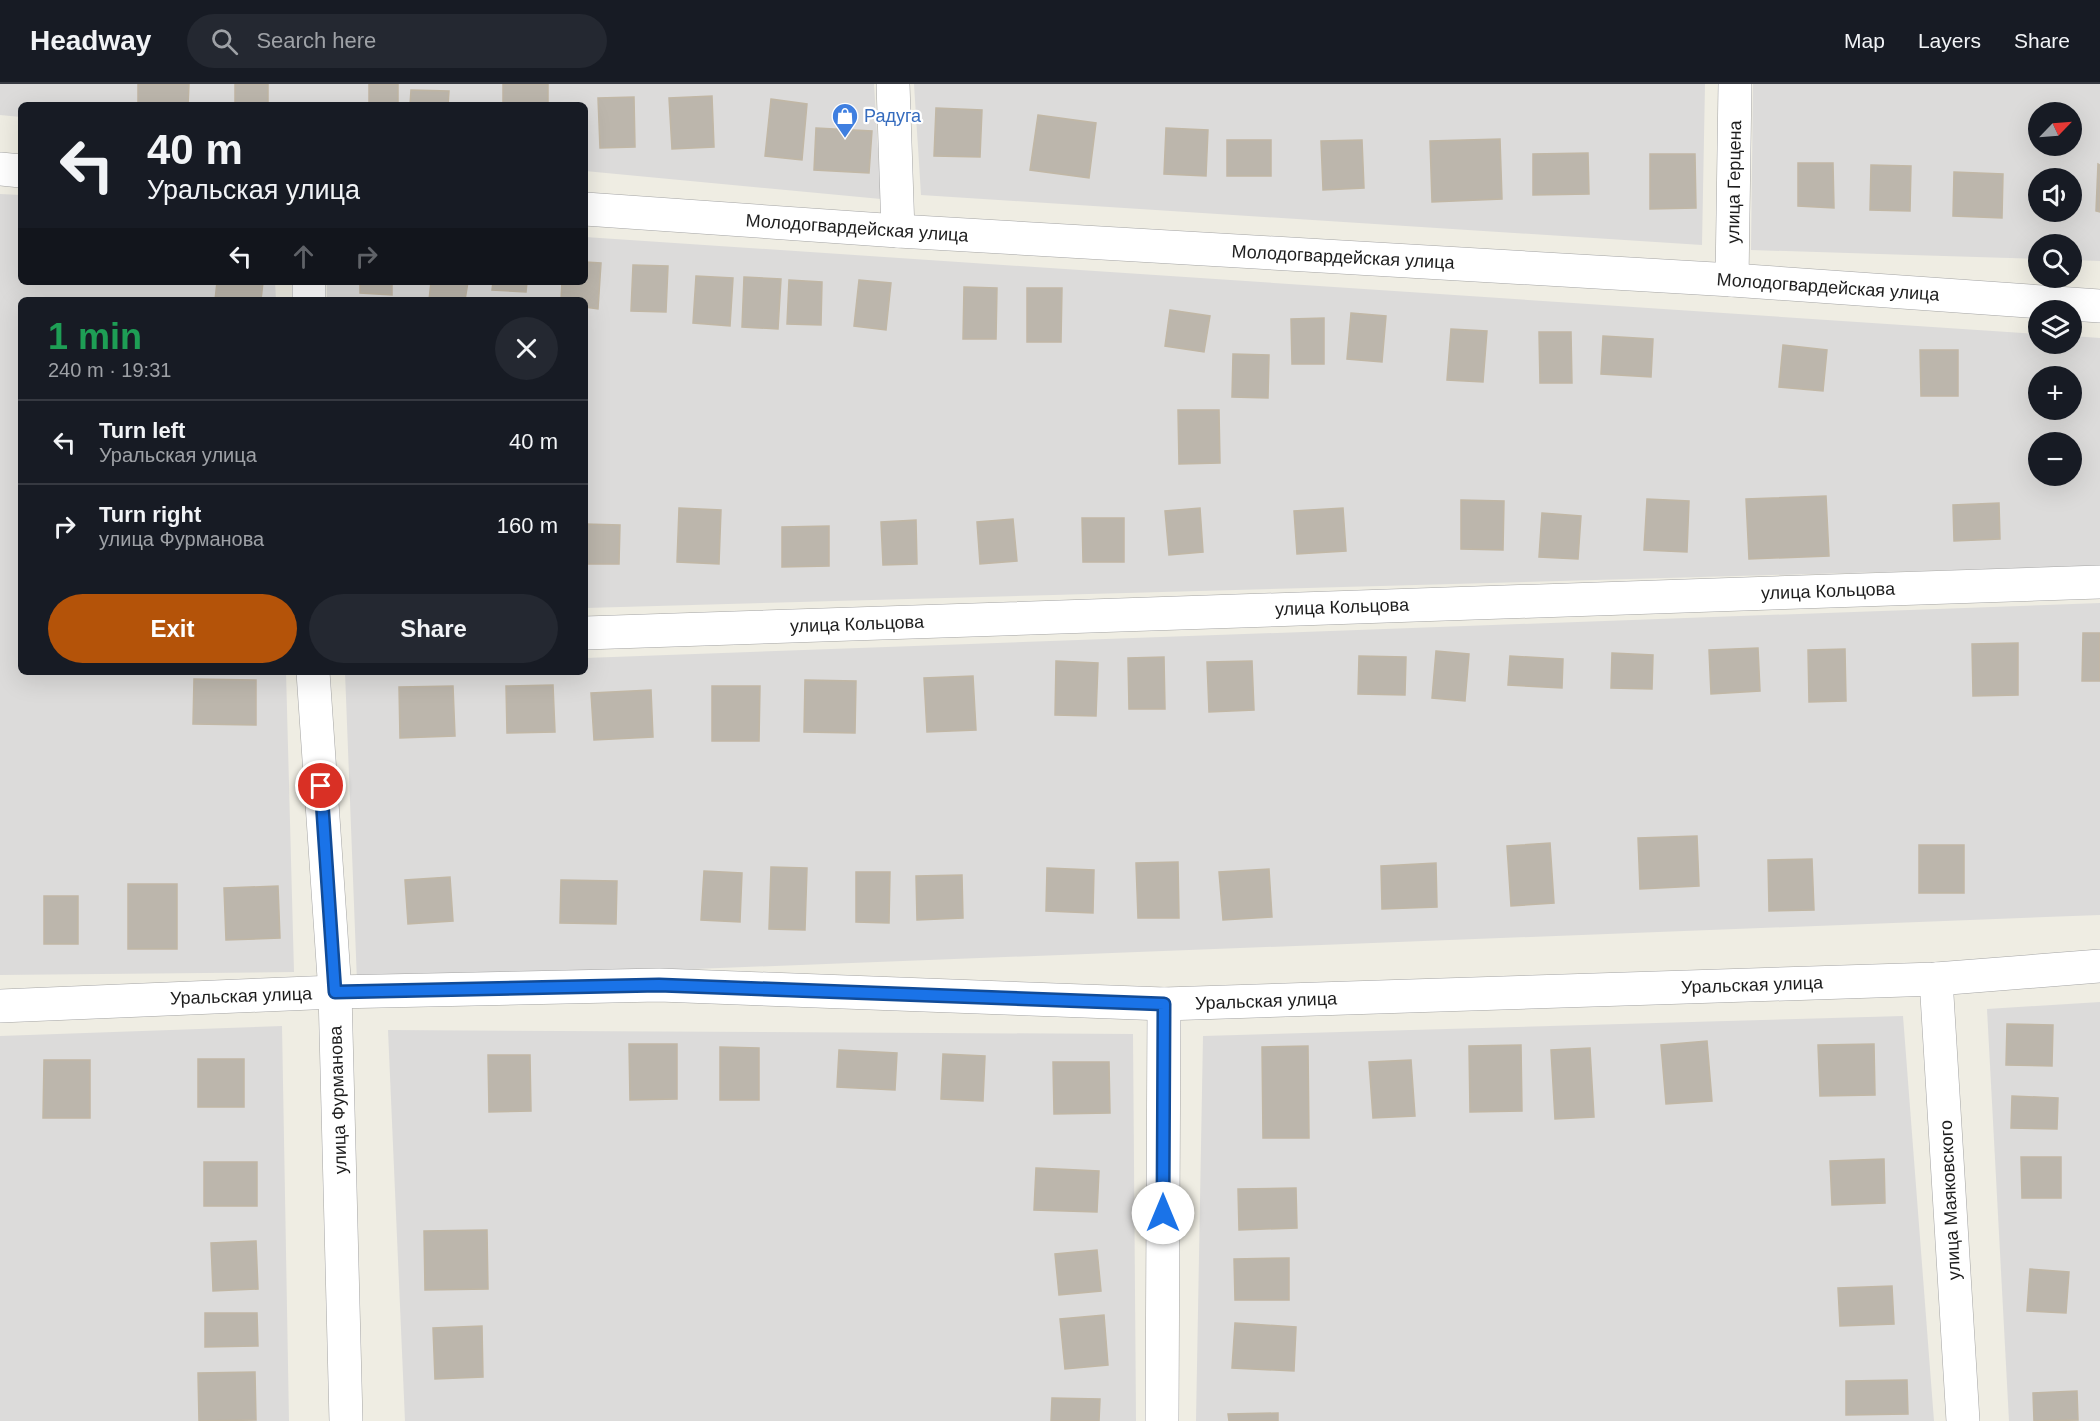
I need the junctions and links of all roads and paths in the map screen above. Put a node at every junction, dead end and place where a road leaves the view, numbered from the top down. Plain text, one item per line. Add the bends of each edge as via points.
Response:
1 (894, 84) edge
2 (1735, 84) edge
3 (0, 169) edge
4 (18, 171) edge
5 (588, 209) edge
6 (898, 231) junction
7 (1732, 280) junction
8 (2100, 306) edge
9 (2100, 582) edge
10 (588, 633) edge
11 (314, 675) edge
12 (2100, 966) edge
13 (1936, 979) junction
14 (335, 992) junction
15 (1164, 1004) junction
16 (0, 1006) edge
17 (346, 1421) edge
18 (1162, 1421) edge
19 (1963, 1421) edge

1 - 6 street
2 - 7 street, улица Герцена
3 - 4 street
5 - 6 street, Молодогвардейская улица
6 - 7 street, Молодогвардейская улица
7 - 8 street, Молодогвардейская улица
9 - 10 street, улица Кольцова
11 - 14 street, улица Фурманова
12 - 13 street, Уральская улица
13 - 15 street, Уральская улица
13 - 19 street, улица Маяковского
14 - 15 street, Уральская улица via 659,985
14 - 16 street, Уральская улица
14 - 17 street, улица Фурманова
15 - 18 street

